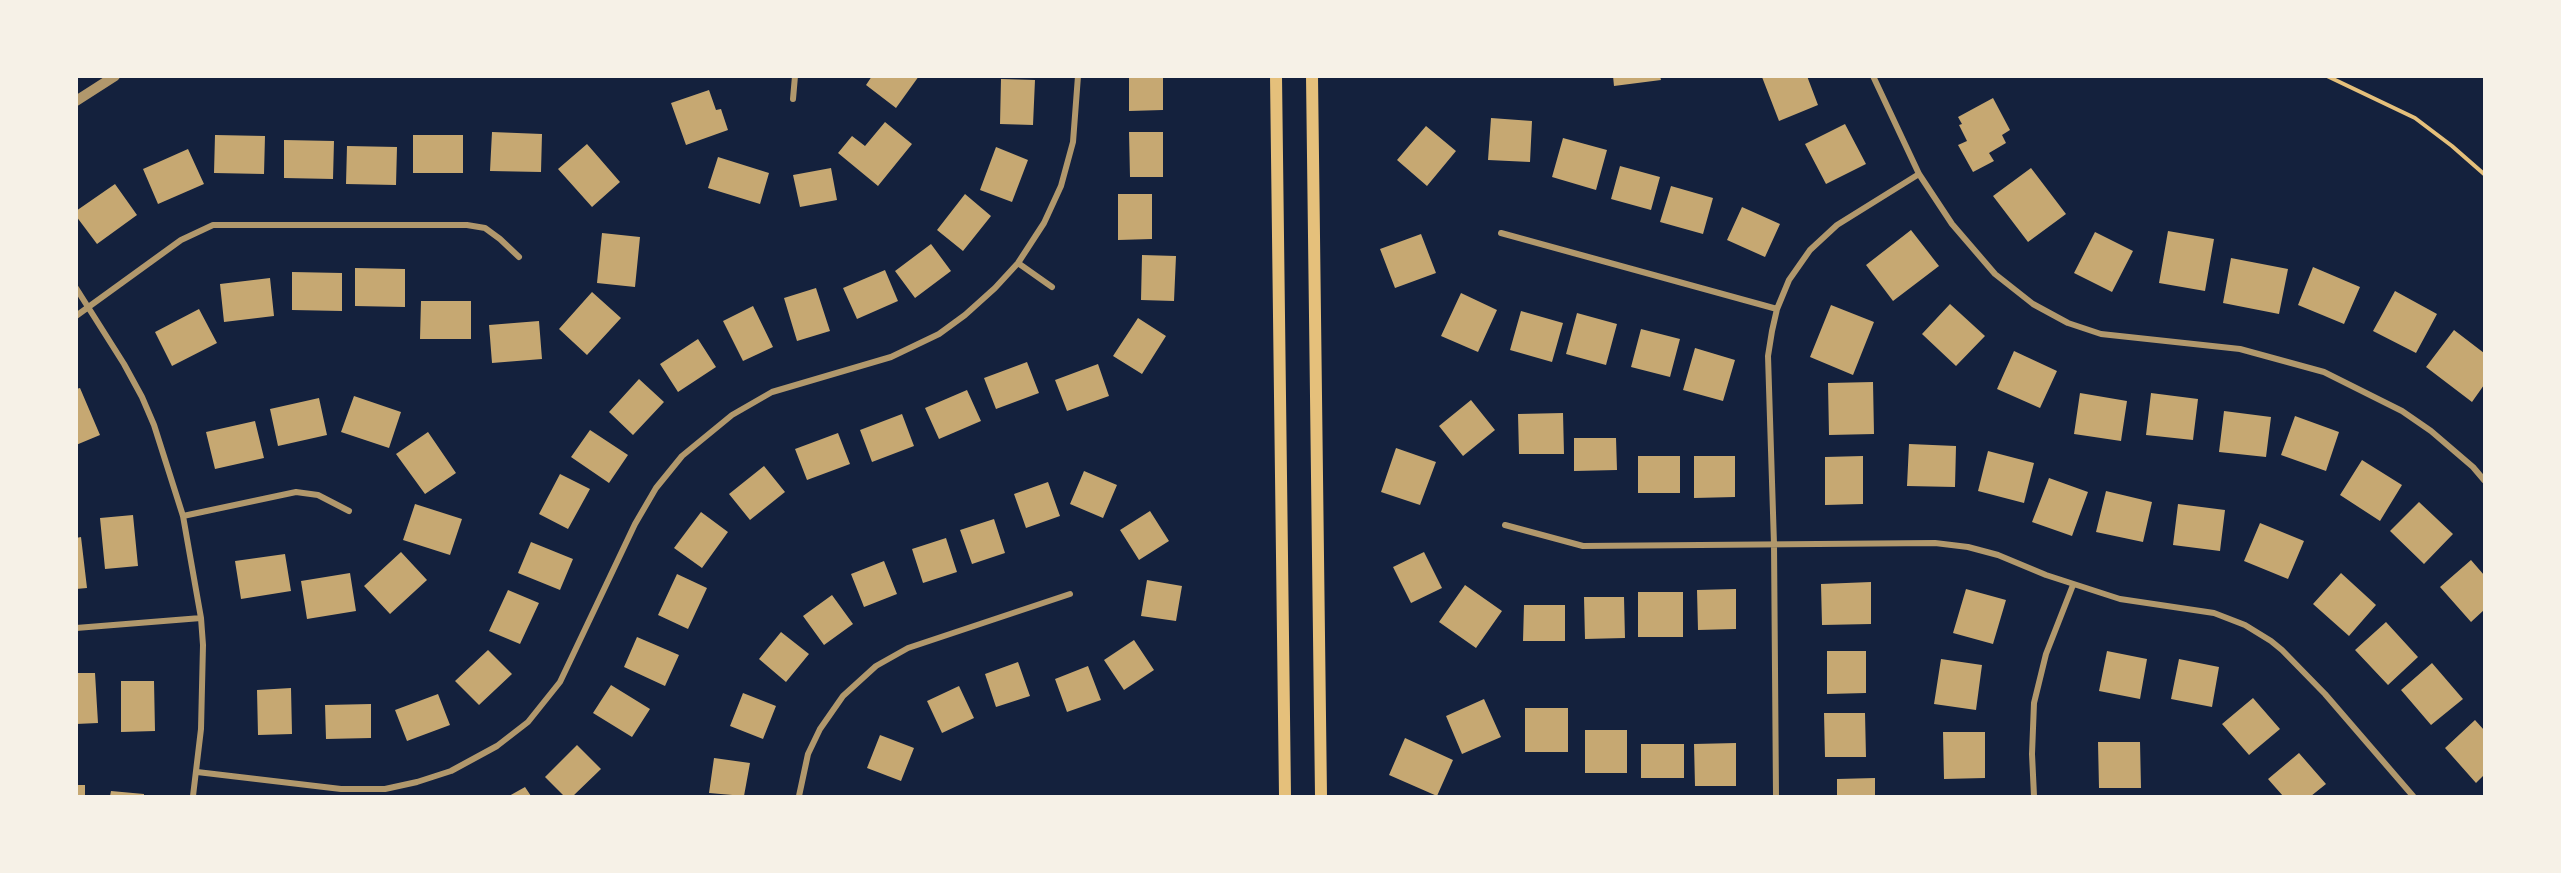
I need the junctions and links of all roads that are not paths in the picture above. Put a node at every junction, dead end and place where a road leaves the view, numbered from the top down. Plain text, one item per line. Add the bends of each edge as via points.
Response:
1 (115, 76) edge
2 (795, 76) edge
3 (1078, 76) edge
4 (1276, 76) edge
5 (1312, 76) edge
6 (1873, 76) edge
7 (793, 99) dead end
8 (76, 101) edge
9 (1919, 174) junction
10 (1502, 233) dead end
11 (519, 257) dead end
12 (1018, 264) junction
13 (1052, 287) dead end
14 (76, 288) edge
15 (90, 308) junction
16 (1777, 309) junction
17 (76, 316) edge
18 (2484, 480) edge
19 (349, 511) dead end
20 (183, 516) junction
21 (1505, 525) dead end
22 (1774, 544) junction
23 (2073, 585) junction
24 (1071, 594) dead end
25 (201, 618) junction
26 (76, 628) edge
27 (197, 772) junction
28 (193, 796) edge
29 (799, 796) edge
30 (1285, 796) edge
31 (1321, 796) edge
32 (1776, 796) edge
33 (2034, 796) edge
34 (2413, 796) edge

1 - 8 street
2 - 7 street
3 - 12 street via 1073,142 1061,186
4 - 30 main road
5 - 31 main road
6 - 9 street
9 - 16 street via 1823,237 1798,265
9 - 18 street via 1952,224 1995,274 2033,304 2101,334 2240,349 2324,372 2403,411 2440,438
10 - 16 street
11 - 15 street via 485,228 467,225 222,224 181,240
12 - 13 street
12 - 27 street via 965,315 939,334 891,357 772,392 732,415 682,456 656,488 635,524 560,682 528,722 497,746 451,771 385,789 340,789
14 - 15 street
15 - 17 street
15 - 20 street via 142,397
16 - 22 street via 1768,356
19 - 20 street via 318,495 296,492
20 - 25 street
21 - 22 street via 1582,546
22 - 23 street via 1903,541 1968,547
22 - 32 street
23 - 33 street via 2046,654 2034,703
23 - 34 street via 2120,599 2214,613 2271,641 2325,694
24 - 29 street via 908,648 876,666 843,696 820,729 808,754
25 - 26 street
25 - 27 street
27 - 28 street

